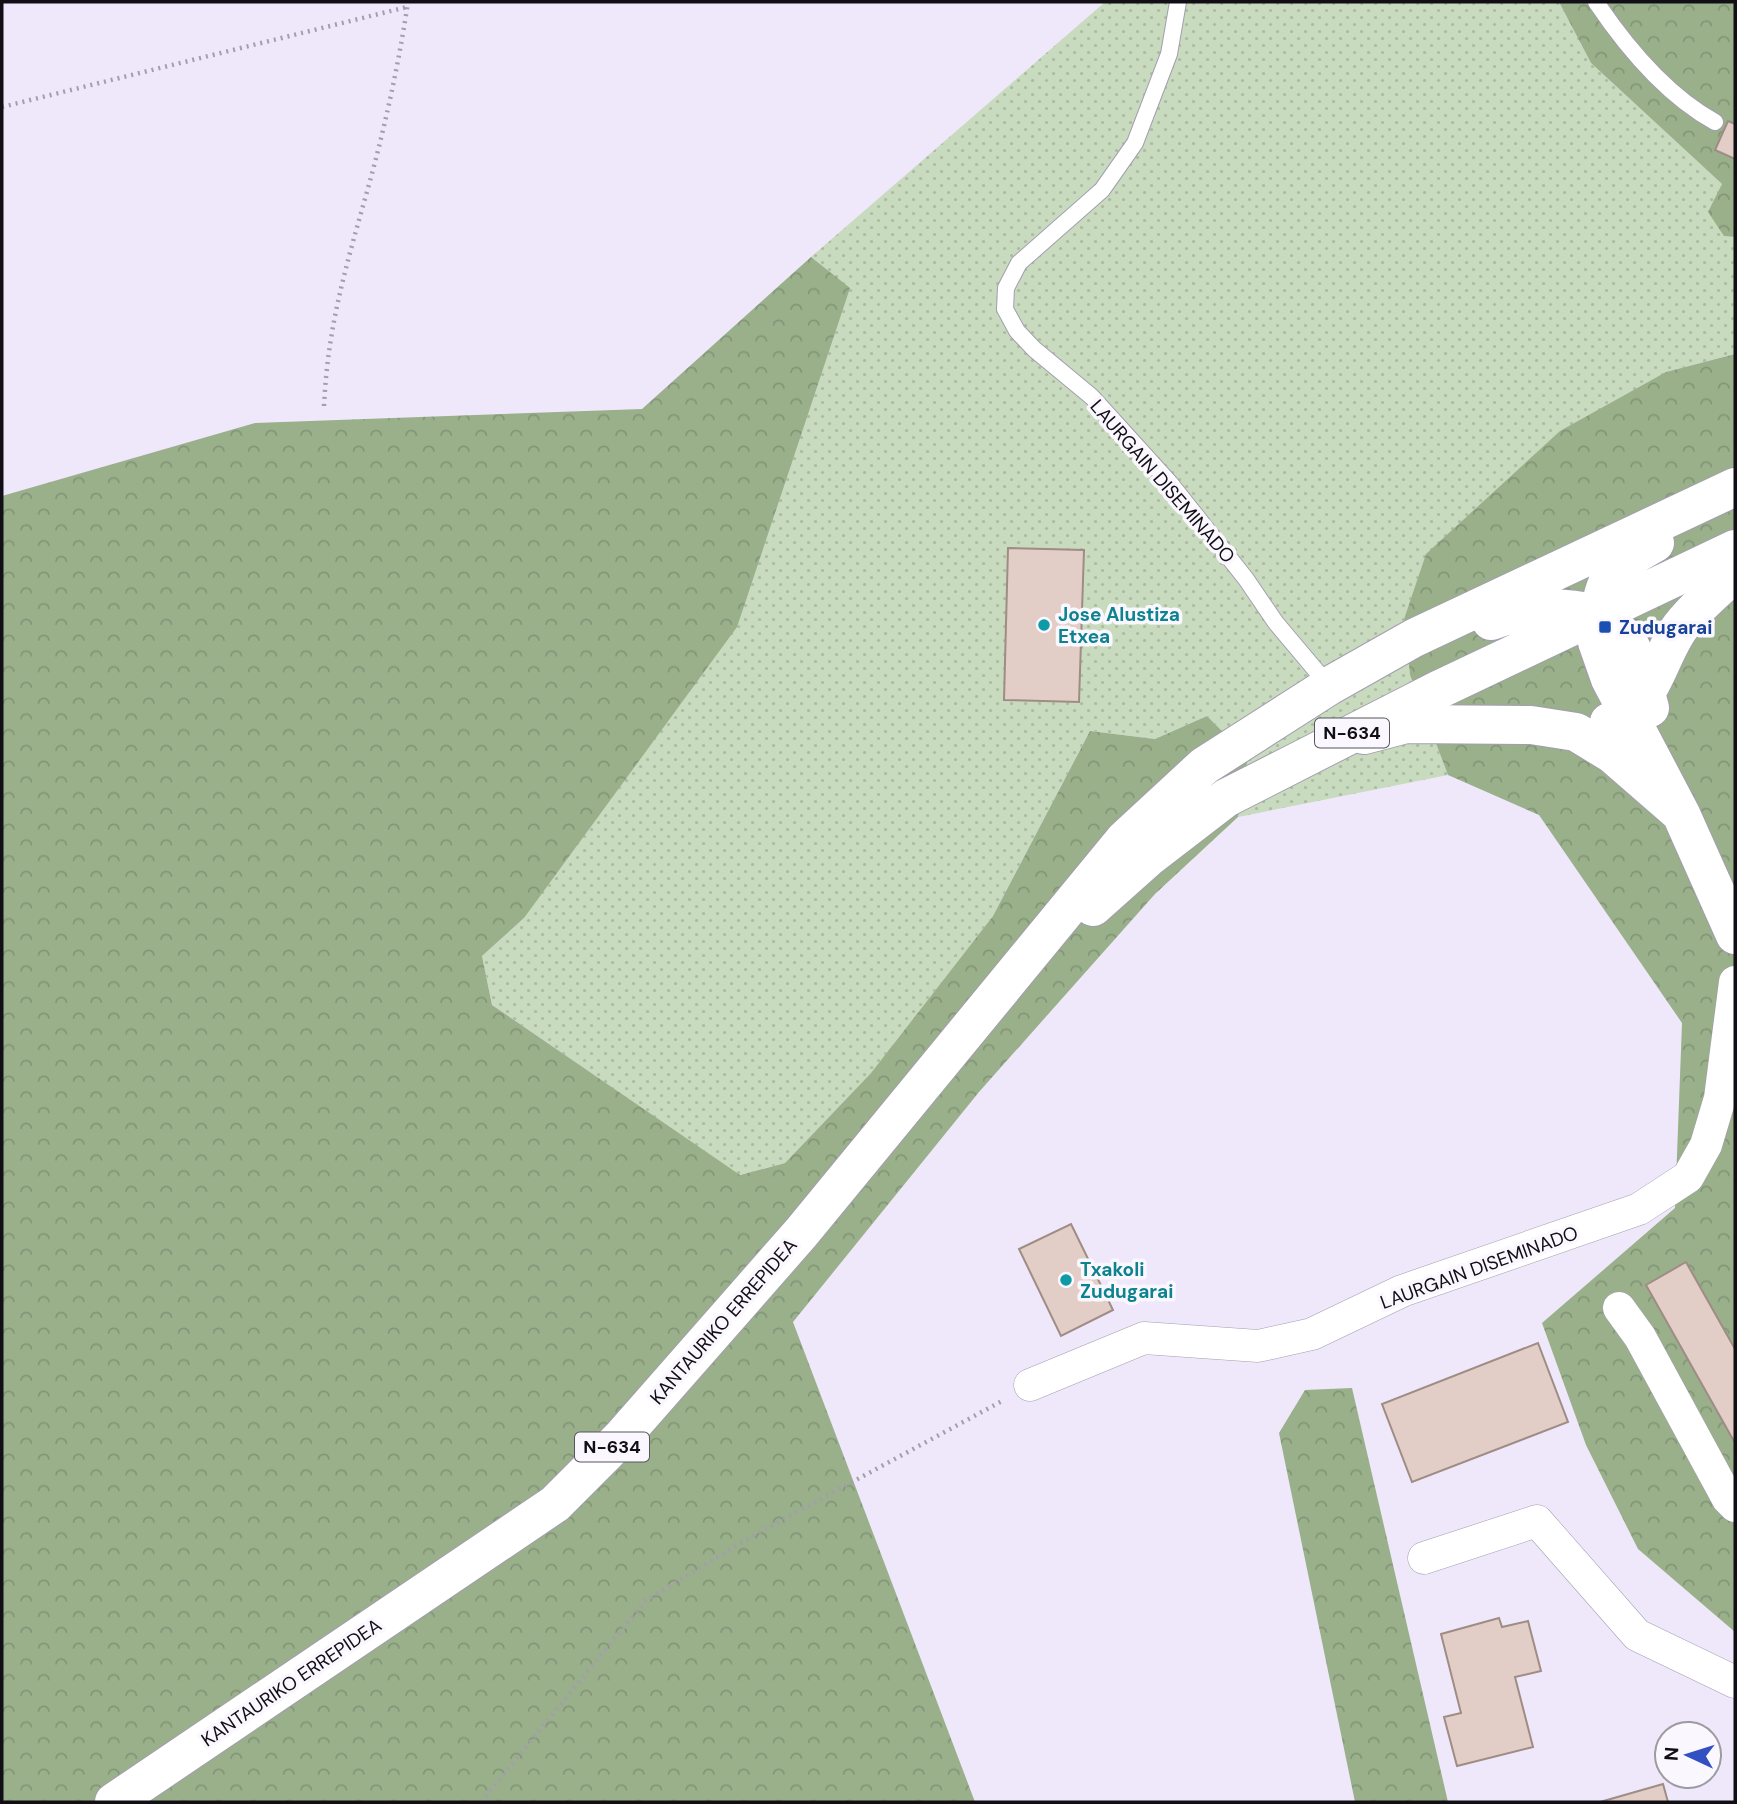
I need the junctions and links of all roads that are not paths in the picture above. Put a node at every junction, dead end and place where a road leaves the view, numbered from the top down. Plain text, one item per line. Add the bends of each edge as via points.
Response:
1 (1178, 2) edge
2 (1596, 2) edge
3 (1715, 122) dead end
4 (1735, 487) edge
5 (1735, 493) edge
6 (1735, 548) edge
7 (1735, 573) edge
8 (1599, 614) junction
9 (1329, 686) junction
10 (1637, 704) junction
11 (1576, 732) junction
12 (1331, 743) junction
13 (1681, 814) junction
14 (1726, 893) edge
15 (1735, 935) edge
16 (1011, 981) junction
17 (1735, 982) edge
18 (1619, 1308) dead end
19 (1030, 1385) road end
20 (1735, 1506) edge
21 (1423, 1558) dead end
22 (1735, 1682) edge
23 (114, 1802) edge

1 - 9 lane, LAURGAIN DISEMINADO via 1169,54 1135,143 1102,190 1019,263 1006,288 1005,309 1034,349 1092,397 1170,483
2 - 3 lane via 1632,51 1691,108
4 - 9 main road, N-634 via 1414,638
5 - 8 main road via 1623,561 1604,586
6 - 8 main road, N-634
7 - 10 main road via 1681,627 1661,670
8 - 9 main road via 1563,606 1535,607
8 - 10 main road via 1622,631 1638,659
8 - 12 main road, N-634
9 - 16 main road, N-634 via 1205,765 1124,840
10 - 11 main road
10 - 13 main road
11 - 12 main road via 1531,725 1406,724
11 - 13 main road via 1612,754
12 - 16 main road, N-634 via 1226,798 1148,858
13 - 14 main road
14 - 15 main road
16 - 23 main road, KANTAURIKO ERREPIDEA / N-634 via 732,1311 621,1438 555,1504
17 - 19 street, LAURGAIN DISEMINADO via 1720,1098 1706,1145 1688,1177 1639,1209 1402,1291 1312,1334 1258,1346 1144,1338
18 - 20 street
21 - 22 street via 1537,1521 1637,1635

